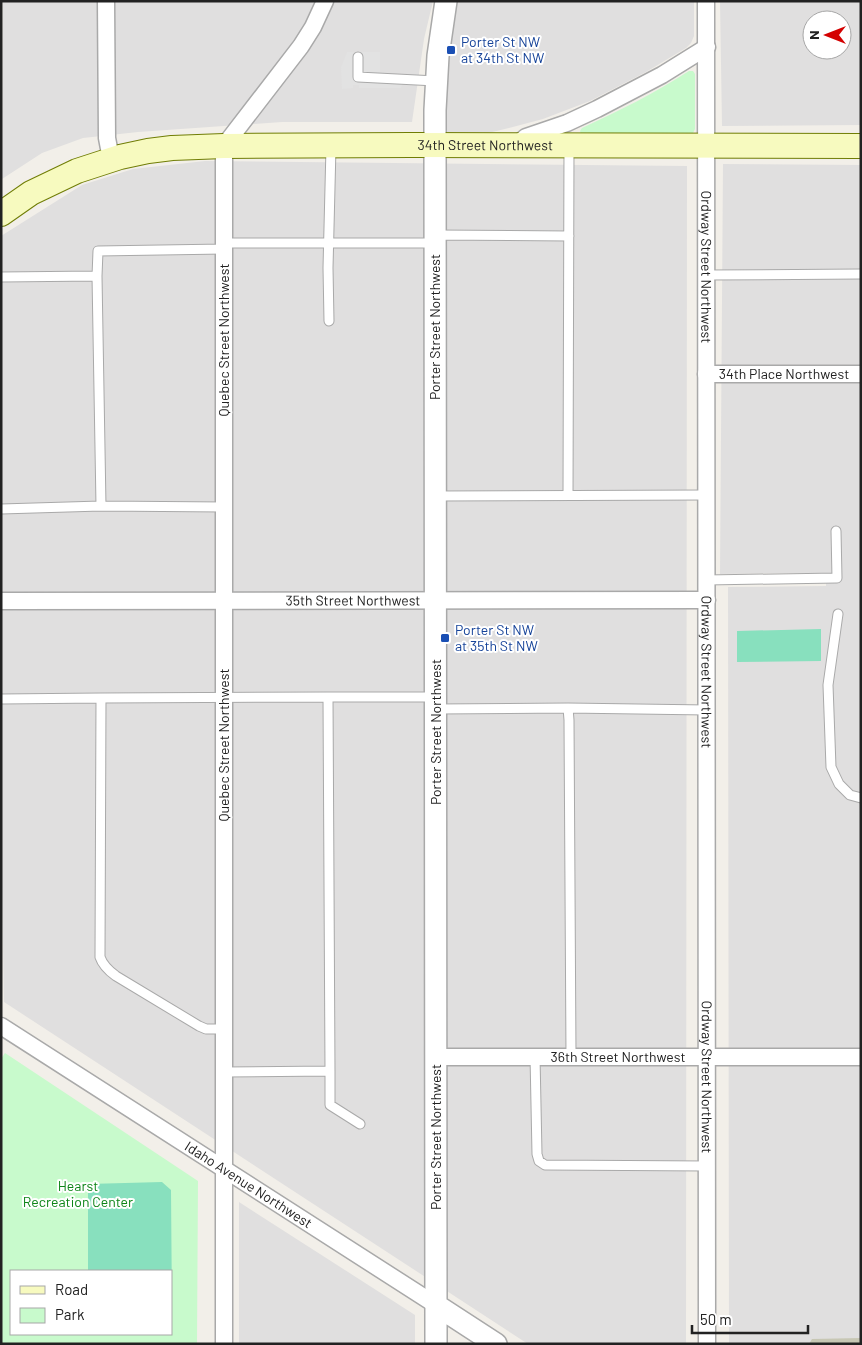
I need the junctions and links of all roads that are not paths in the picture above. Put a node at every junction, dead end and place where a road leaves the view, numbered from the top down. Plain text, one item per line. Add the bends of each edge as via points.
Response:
1 (106, 1) edge
2 (325, 1) edge
3 (446, 1) edge
4 (706, 1) edge
5 (707, 48) junction
6 (358, 57) dead end
7 (436, 81) junction
8 (224, 146) junction
9 (331, 146) junction
10 (435, 146) junction
11 (516, 146) junction
12 (569, 146) junction
13 (707, 146) junction
14 (861, 146) edge
15 (111, 160) junction
16 (1, 214) edge
17 (569, 236) junction
18 (435, 239) junction
19 (329, 244) junction
20 (224, 246) junction
21 (861, 274) edge
22 (706, 275) junction
23 (97, 276) junction
24 (1, 277) edge
25 (328, 322) dead end
26 (706, 374) junction
27 (861, 374) edge
28 (706, 495) junction
29 (435, 496) junction
30 (568, 496) junction
31 (101, 506) junction
32 (224, 507) junction
33 (1, 509) edge
34 (836, 531) dead end
35 (706, 580) junction
36 (707, 600) junction
37 (1, 601) edge
38 (224, 601) junction
39 (435, 601) junction
40 (838, 614) dead end
41 (224, 697) junction
42 (328, 697) junction
43 (101, 698) junction
44 (1, 699) edge
45 (436, 703) junction
46 (568, 708) junction
47 (707, 710) junction
48 (861, 798) edge
49 (1, 1026) edge
50 (224, 1029) junction
51 (535, 1056) junction
52 (571, 1056) junction
53 (707, 1056) junction
54 (436, 1057) junction
55 (861, 1057) edge
56 (224, 1072) junction
57 (330, 1072) junction
58 (360, 1124) dead end
59 (707, 1166) junction
60 (224, 1169) junction
61 (436, 1305) junction
62 (224, 1344) edge
63 (436, 1344) edge
64 (496, 1344) edge
65 (707, 1344) edge

1 - 15 street via 107,138
2 - 8 street via 314,27 301,46
3 - 7 street, Porter Street Northwest
4 - 5 street, Ordway Street Northwest
5 - 11 street via 611,102 567,123 526,137
5 - 13 street, Ordway Street Northwest
6 - 7 lane via 358,77
7 - 10 street, Porter Street Northwest
8 - 9 main road, 34th Street Northwest
8 - 15 main road, 34th Street Northwest via 163,149
8 - 20 street, Quebec Street Northwest
9 - 10 main road, 34th Street Northwest
9 - 19 lane
10 - 11 main road, 34th Street Northwest
10 - 18 street, Porter Street Northwest
11 - 12 main road, 34th Street Northwest
12 - 13 main road, 34th Street Northwest
12 - 17 lane
13 - 14 main road, 34th Street Northwest
13 - 22 street, Ordway Street Northwest
15 - 16 main road, 34th Street Northwest via 46,185
17 - 18 lane
17 - 30 lane
18 - 19 lane
18 - 29 street, Porter Street Northwest
19 - 20 lane
19 - 25 lane
20 - 23 lane via 98,251
20 - 32 street, Quebec Street Northwest
21 - 22 lane
22 - 26 street, Ordway Street Northwest
23 - 24 lane
23 - 31 lane
26 - 27 street, 34th Place Northwest
26 - 28 street, Ordway Street Northwest
28 - 30 lane
28 - 35 street, Ordway Street Northwest
29 - 30 lane
29 - 39 street, Porter Street Northwest
31 - 32 lane
31 - 33 lane
32 - 38 street, Quebec Street Northwest
34 - 35 lane via 836,578
35 - 36 street, Ordway Street Northwest
36 - 39 street, 35th Street Northwest
36 - 47 street, Ordway Street Northwest
37 - 38 street, 35th Street Northwest
38 - 39 street, 35th Street Northwest
38 - 41 street, Quebec Street Northwest
39 - 45 street, Porter Street Northwest
40 - 48 lane via 828,685 831,767 839,784 850,795
41 - 42 lane
41 - 43 lane
41 - 50 street, Quebec Street Northwest
42 - 45 lane
42 - 57 lane
43 - 44 lane
43 - 50 lane via 102,963 116,976 199,1026
45 - 46 lane
45 - 54 street, Porter Street Northwest
46 - 47 lane
46 - 52 lane
47 - 53 street, Ordway Street Northwest
49 - 60 street, Idaho Avenue Northwest
50 - 56 street, Quebec Street Northwest
51 - 52 street, 36th Street Northwest
51 - 54 street, 36th Street Northwest
51 - 59 lane via 536,1154 545,1165
52 - 53 street, 36th Street Northwest
53 - 55 street, 36th Street Northwest
53 - 59 street, Ordway Street Northwest
54 - 61 street, Porter Street Northwest
56 - 57 lane
56 - 60 street, Quebec Street Northwest
57 - 58 lane via 330,1105
59 - 65 street, Ordway Street Northwest
60 - 61 street, Idaho Avenue Northwest
60 - 62 street, Quebec Street Northwest
61 - 63 street, Porter Street Northwest
61 - 64 street, Idaho Avenue Northwest

